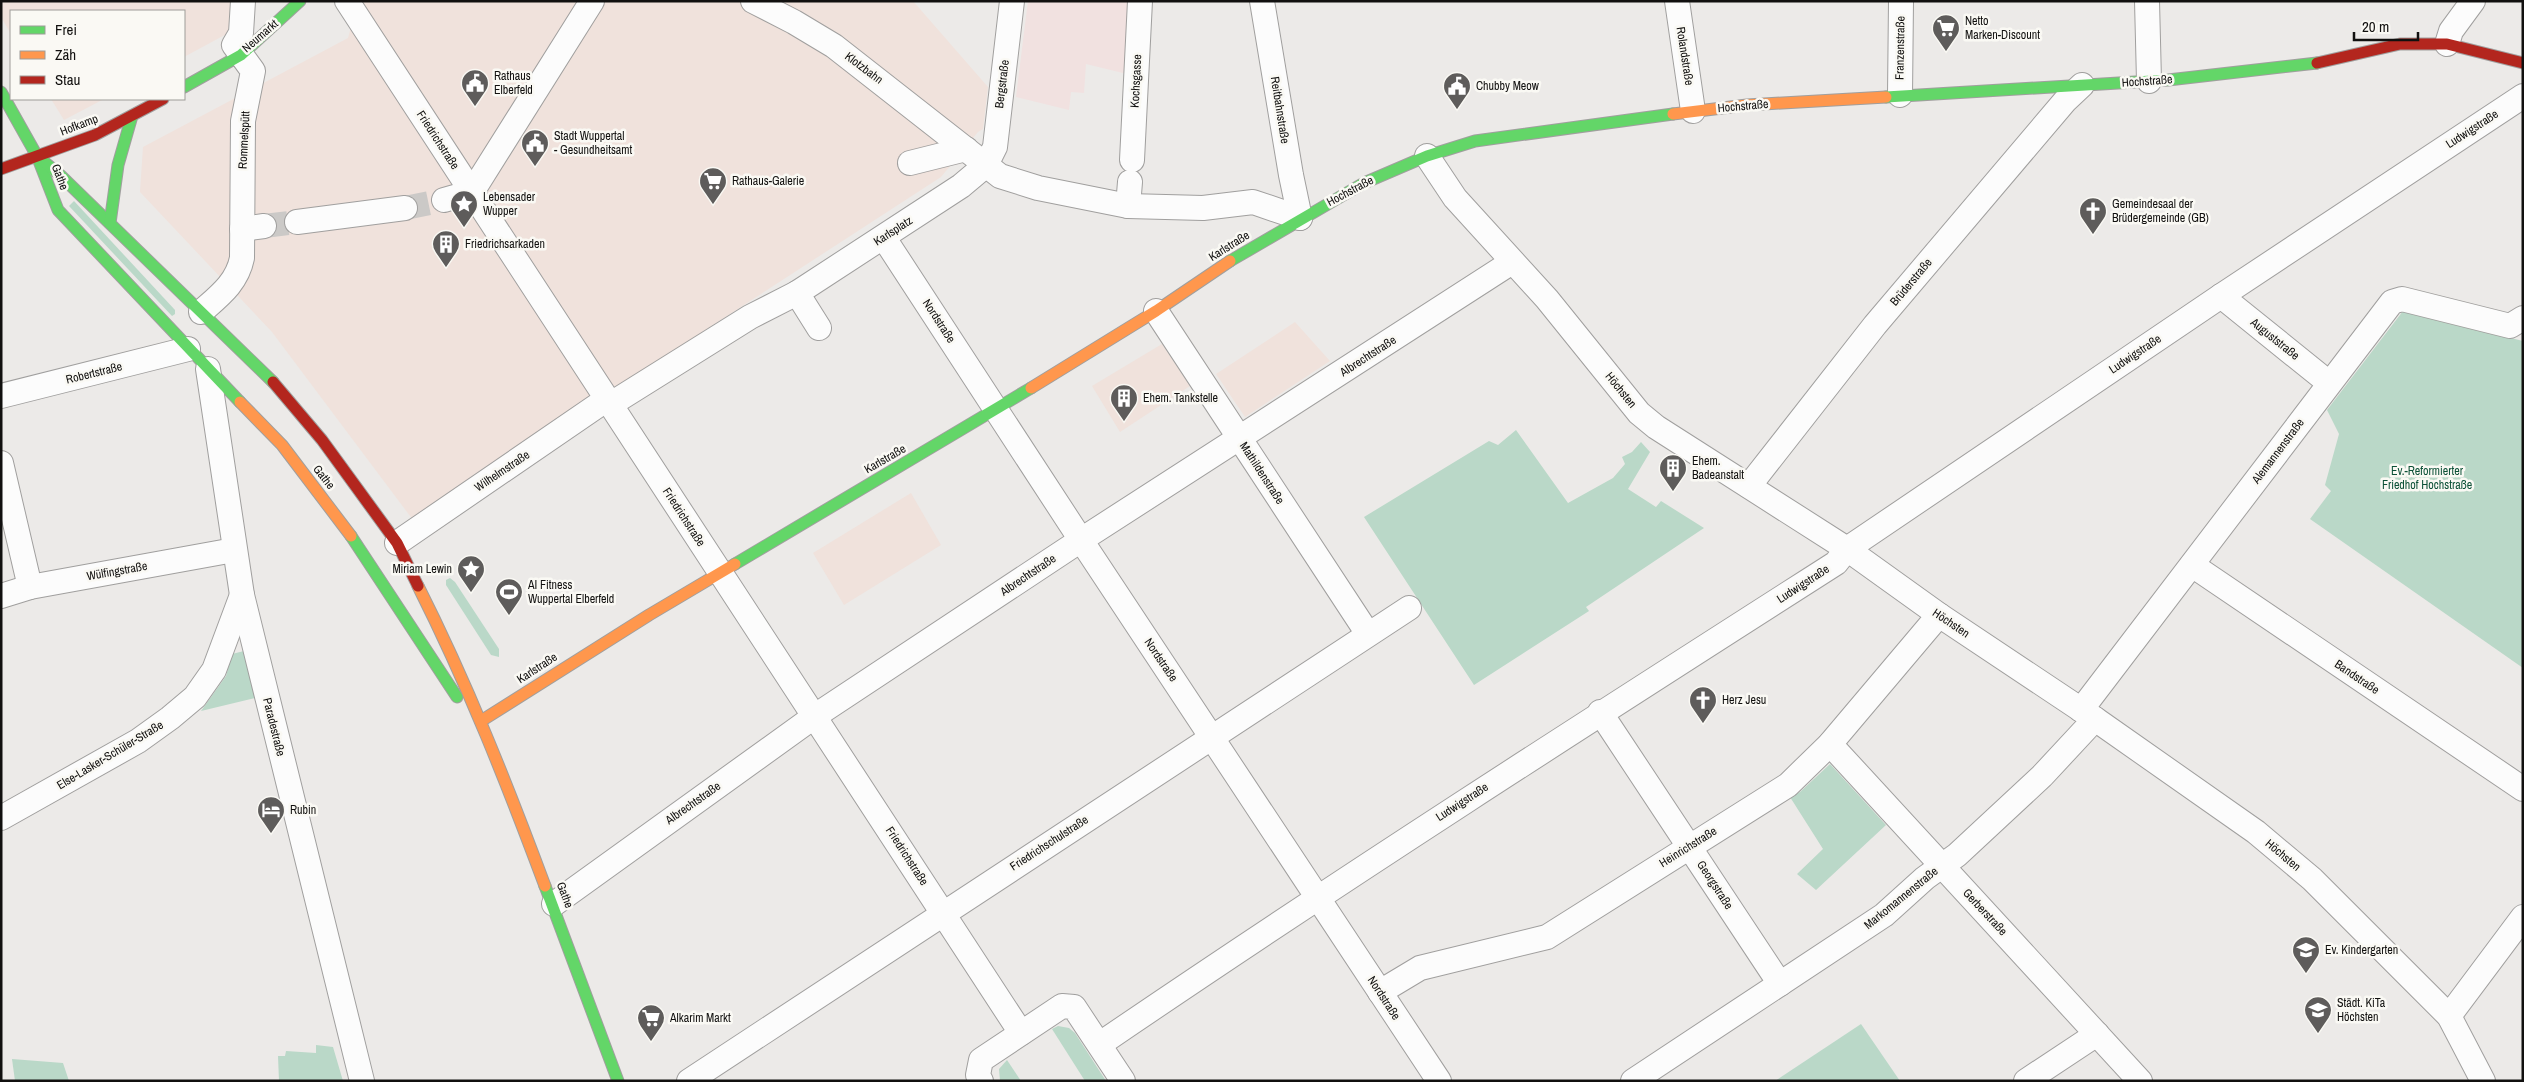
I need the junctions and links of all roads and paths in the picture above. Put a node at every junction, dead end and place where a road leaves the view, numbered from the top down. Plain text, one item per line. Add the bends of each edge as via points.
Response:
1 (243, 1) edge
2 (300, 1) edge
3 (347, 1) edge
4 (753, 1) edge
5 (1012, 1) edge
6 (1140, 1) edge
7 (1262, 1) edge
8 (1677, 1) edge
9 (1901, 1) edge
10 (2147, 1) edge
11 (2473, 1) edge
12 (593, 11) edge
13 (2447, 44) junction
14 (241, 55) junction
15 (2523, 63) edge
16 (2149, 82) junction
17 (2082, 85) junction
18 (185, 86) edge
19 (1, 92) edge
20 (1900, 95) junction
21 (2523, 96) edge
22 (161, 100) edge
23 (1693, 111) junction
24 (132, 116) junction
25 (966, 148) junction
26 (37, 156) junction
27 (1427, 156) junction
28 (910, 163) dead end
29 (986, 165) junction
30 (1, 169) edge
31 (444, 200) tunnel mouth
32 (486, 202) junction
33 (1128, 206) junction
34 (405, 208) tunnel mouth
35 (1300, 218) junction
36 (298, 222) tunnel mouth
37 (110, 223) junction
38 (884, 238) junction
39 (1512, 262) junction
40 (797, 293) junction
41 (2221, 296) junction
42 (1156, 311) junction
43 (194, 315) junction
44 (2523, 318) edge
45 (819, 328) dead end
46 (181, 342) junction
47 (208, 369) junction
48 (2329, 383) junction
49 (1, 396) edge
50 (609, 402) junction
51 (997, 409) junction
52 (1240, 439) junction
53 (1, 463) edge
54 (1749, 486) junction
55 (1081, 540) junction
56 (397, 543) junction
57 (1847, 549) junction
58 (234, 550) junction
59 (2192, 566) junction
60 (719, 572) junction
61 (30, 587) junction
62 (242, 595) junction
63 (1, 596) edge
64 (1409, 608) dead end
65 (1939, 615) junction
66 (1368, 634) junction
67 (1600, 712) junction
68 (2088, 714) junction
69 (815, 716) junction
70 (481, 721) junction
71 (1212, 736) junction
72 (1830, 744) junction
73 (2523, 789) edge
74 (4, 822) edge
75 (1690, 846) junction
76 (1942, 865) junction
77 (1318, 896) junction
78 (554, 904) junction
79 (944, 912) junction
80 (2523, 917) edge
81 (1780, 984) junction
82 (1380, 992) junction
83 (2448, 1016) junction
84 (1021, 1033) junction
85 (2097, 1034) junction
86 (1100, 1044) junction
87 (362, 1081) edge
88 (618, 1081) edge
89 (690, 1081) edge
90 (981, 1081) edge
91 (1123, 1081) edge
92 (1439, 1081) edge
93 (1633, 1081) edge
94 (2026, 1081) edge
95 (2140, 1081) edge
96 (2483, 1081) edge

1 - 14 street, Neumarkt via 241,33 234,45
2 - 14 main road, Neumarkt
3 - 32 street, Friedrichstraße
4 - 25 street, Klotzbahn via 834,46
5 - 29 street, Bergstraße via 995,147
6 - 33 street, Kochsgasse
7 - 35 street, Reitbahnstraße
8 - 23 street, Rolandstraße
9 - 20 street, Franzenstraße
10 - 16 street
11 - 13 street via 2451,31
12 - 32 street
13 - 15 main road, Hochstraße
13 - 16 main road, Hochstraße via 2400,44 2307,65
14 - 18 main road
14 - 43 street, Rommelspütt via 253,71 243,121 253,228 238,273 228,289
16 - 17 main road, Hochstraße
17 - 20 main road, Hochstraße
17 - 54 street, Brüderstraße via 1875,325
19 - 26 main road
20 - 23 main road, Hochstraße
21 - 41 street, Ludwigstraße
22 - 24 main road, Hofkamp
23 - 27 main road, Hochstraße via 1476,141
24 - 26 main road, Hofkamp via 95,135
24 - 37 main road via 118,165
25 - 28 street
25 - 29 street, Klotzbahn
26 - 30 main road, Hofkamp
26 - 37 main road, Gathe
26 - 46 main road, Gathe via 58,210
27 - 35 main road, Hochstraße via 1395,168
27 - 39 street, Höchsten via 1455,198
29 - 33 street via 1000,176 1038,188
29 - 38 street, Karlsplatz via 962,186
31 - 32 street
32 - 50 street, Friedrichstraße
33 - 35 street via 1203,208 1253,202
34 - 36 street
35 - 42 main road, Karlstraße
37 - 43 main road, Gathe
38 - 40 street, Karlsplatz
38 - 51 street, Nordstraße
39 - 52 street, Albrechtstraße
39 - 54 street, Höchsten via 1548,299 1639,413
40 - 45 street
40 - 50 street, Karlsplatz via 672,357
41 - 48 street, Auguststraße
41 - 57 street, Ludwigstraße
42 - 51 main road, Karlstraße
42 - 52 street, Mathildenstraße
43 - 46 main road via 172,328
43 - 56 main road, Gathe via 278,388 322,440
44 - 48 street, Alemannenstraße via 2510,326 2402,299 2392,302
46 - 47 main road, Gathe
46 - 49 street, Robertstraße
47 - 58 street, Paradestraße
47 - 70 main road, Gathe via 282,445 330,507 454,694
48 - 59 street, Alemannenstraße
50 - 56 street, Wilhelmstraße
50 - 60 street, Friedrichstraße
51 - 55 street, Nordstraße
51 - 60 main road, Karlstraße
52 - 55 street, Albrechtstraße
52 - 66 street, Mathildenstraße
53 - 61 street
54 - 57 street, Höchsten
55 - 69 street, Albrechtstraße
55 - 71 street, Nordstraße
56 - 70 main road, Gathe via 448,645
57 - 65 street, Höchsten
57 - 67 street, Ludwigstraße via 1836,563
58 - 61 street, Wülfingstraße
58 - 62 street, Paradestraße
59 - 68 street, Alemannenstraße
59 - 73 street, Bandstraße
60 - 69 street, Friedrichstraße
60 - 70 main road, Karlstraße
61 - 63 street, Wülfingstraße
62 - 74 street, Else-Lasker-Schüler-Straße via 214,670 196,697 138,741
62 - 87 street, Paradestraße
64 - 66 street, Friedrichschulstraße
65 - 68 street, Höchsten
65 - 72 street, Heinrichstraße
66 - 71 street, Friedrichschulstraße
67 - 75 street, Georgstraße
67 - 77 street, Ludwigstraße
68 - 76 street, Markomannenstraße via 2042,776 1957,855
68 - 83 street, Höchsten via 2256,832 2312,879
69 - 78 street, Albrechtstraße
69 - 79 street, Friedrichstraße
70 - 78 main road, Gathe
71 - 77 street, Nordstraße
71 - 79 street, Friedrichschulstraße
72 - 75 street, Heinrichstraße via 1788,785
72 - 76 street, Gerberstraße
75 - 81 street, Georgstraße
75 - 82 street, Heinrichstraße via 1547,937 1420,968
76 - 81 street, Markomannenstraße via 1884,915
76 - 85 street, Gerberstraße
77 - 82 street, Nordstraße
77 - 86 street, Ludwigstraße
78 - 88 main road, Gathe
79 - 84 street, Friedrichstraße
79 - 89 street, Friedrichschulstraße
80 - 83 street
81 - 93 street, Markomannenstraße
82 - 92 street, Nordstraße
83 - 96 street, Höchsten
84 - 86 street via 1062,1006 1074,1007
84 - 90 street via 981,1060 978,1074
85 - 94 street
85 - 95 street, Gerberstraße
86 - 91 street

